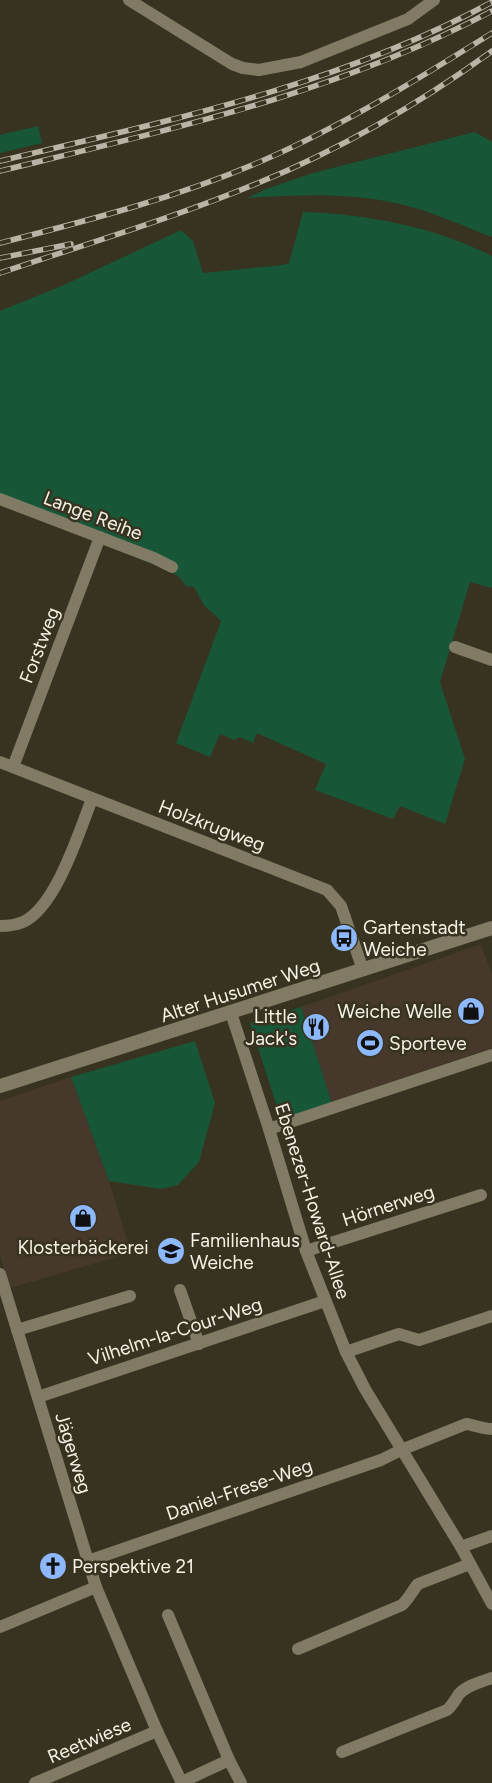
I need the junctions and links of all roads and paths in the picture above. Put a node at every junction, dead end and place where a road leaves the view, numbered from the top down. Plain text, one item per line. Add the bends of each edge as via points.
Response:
1 (129, 0) edge
2 (434, 0) edge
3 (0, 499) edge
4 (100, 537) junction
5 (172, 566) dead end
6 (455, 647) dead end
7 (492, 660) edge
8 (0, 762) edge
9 (13, 767) junction
10 (92, 799) junction
11 (0, 926) edge
12 (492, 928) edge
13 (363, 970) junction
14 (231, 1012) junction
15 (492, 1055) edge
16 (0, 1086) edge
17 (269, 1129) junction
18 (481, 1195) dead end
19 (306, 1252) junction
20 (0, 1274) edge
21 (180, 1290) dead end
22 (130, 1296) dead end
23 (325, 1301) junction
24 (492, 1316) edge
25 (17, 1330) junction
26 (199, 1344) junction
27 (346, 1352) junction
28 (38, 1397) junction
29 (492, 1429) edge
30 (401, 1450) junction
31 (492, 1536) edge
32 (461, 1547) junction
33 (88, 1561) junction
34 (470, 1564) junction
35 (96, 1587) junction
36 (492, 1604) edge
37 (168, 1615) dead end
38 (0, 1627) edge
39 (298, 1649) dead end
40 (492, 1678) edge
41 (157, 1730) junction
42 (342, 1752) dead end
43 (229, 1760) junction
44 (182, 1782) edge
45 (35, 1783) edge
46 (241, 1783) edge

1 - 2 street via 242,68 259,70 301,62 408,19
3 - 4 street, Lange Reihe
4 - 5 street, Lange Reihe
4 - 9 street, Forstweg
6 - 7 street
8 - 9 street, Holzkrugweg
9 - 10 street, Holzkrugweg
10 - 11 street via 50,897 37,912 22,922
10 - 13 street, Holzkrugweg via 327,890 341,906
12 - 13 street, Alter Husumer Weg
13 - 14 street, Alter Husumer Weg
14 - 16 street, Alter Husumer Weg
14 - 17 street, Ebenezer-Howard-Allee
15 - 17 street
17 - 19 street, Ebenezer-Howard-Allee
18 - 19 street, Hörnerweg
19 - 23 street, Ebenezer-Howard-Allee
20 - 25 street, Jägerweg
21 - 26 street
22 - 25 street
23 - 26 street, Vilhelm-la-Cour-Weg
23 - 27 street, Ebenezer-Howard-Allee
24 - 27 street via 419,1340 399,1334
25 - 28 street, Jägerweg
26 - 28 street, Vilhelm-la-Cour-Weg
27 - 30 street, Ebenezer-Howard-Allee
28 - 33 street, Jägerweg
29 - 30 street, Daniel-Frese-Weg via 466,1424
30 - 32 street, Ebenezer-Howard-Allee
30 - 33 street, Daniel-Frese-Weg via 381,1460
31 - 32 street
32 - 34 street, Ebenezer-Howard-Allee
33 - 35 street, Jägerweg
34 - 36 street, Ebenezer-Howard-Allee
34 - 39 street via 418,1584 402,1605
35 - 38 street
35 - 41 street, Jägerweg
37 - 43 street
40 - 42 street via 465,1689 447,1710
41 - 44 street, Jägerweg
41 - 45 street, Reetwiese
43 - 44 street
43 - 46 street

